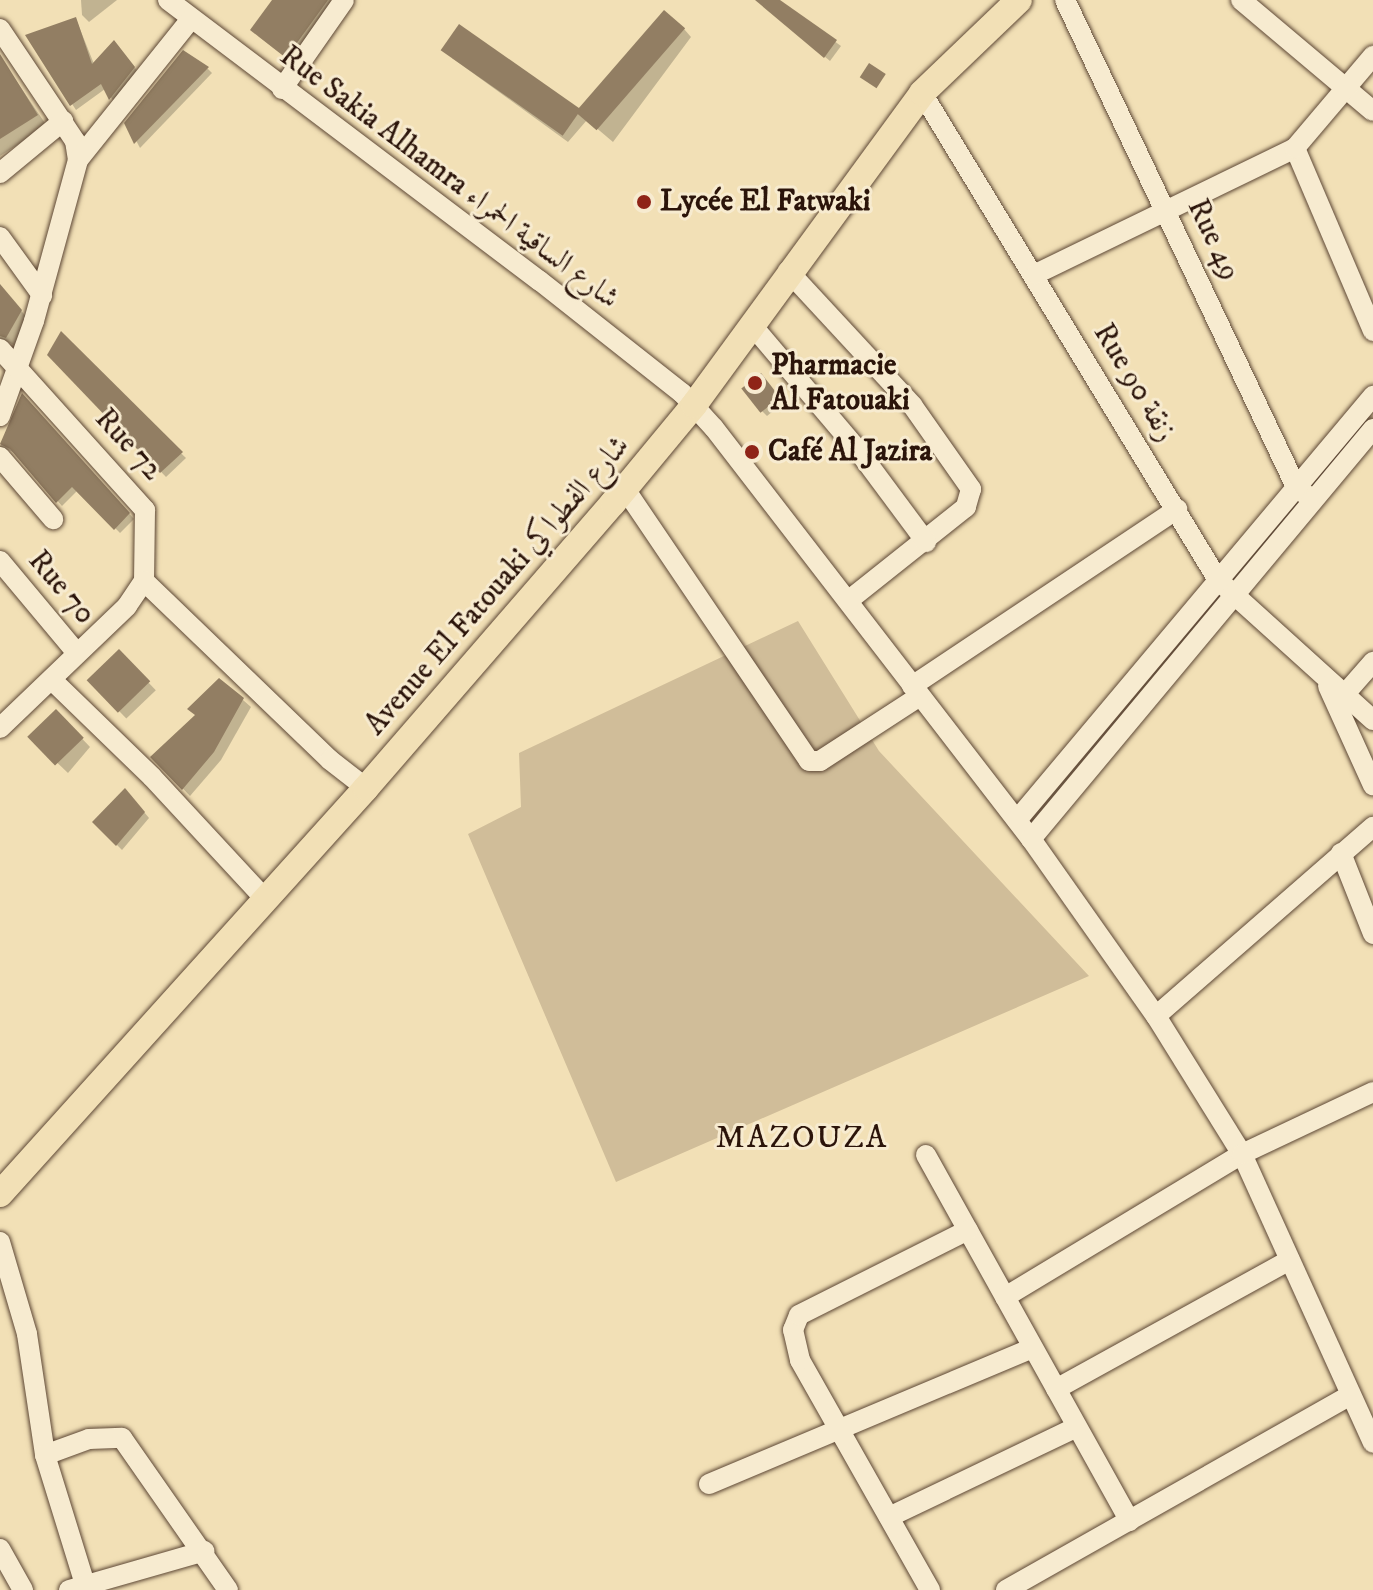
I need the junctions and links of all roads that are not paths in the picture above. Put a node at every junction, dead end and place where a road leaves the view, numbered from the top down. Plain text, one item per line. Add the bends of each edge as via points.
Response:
1 (168, 0) edge
2 (344, 0) edge
3 (1019, 0) edge
4 (1065, 0) edge
5 (1241, 0) edge
6 (189, 11) edge
7 (0, 29) edge
8 (1373, 56) edge
9 (1346, 88) junction
10 (282, 89) junction
11 (922, 93) junction
12 (1373, 111) edge
13 (63, 121) junction
14 (1295, 148) junction
15 (78, 160) junction
16 (0, 173) edge
17 (1167, 212) junction
18 (0, 237) edge
19 (788, 271) junction
20 (1036, 274) junction
21 (42, 295) junction
22 (751, 324) junction
23 (1373, 331) edge
24 (0, 349) edge
25 (18, 369) junction
26 (1373, 396) edge
27 (694, 405) junction
28 (0, 416) edge
29 (1373, 429) edge
30 (0, 457) edge
31 (1296, 487) junction
32 (625, 489) junction
33 (1313, 500) junction
34 (1177, 509) junction
35 (53, 519) dead end
36 (926, 542) junction
37 (0, 561) edge
38 (1218, 580) junction
39 (144, 581) junction
40 (1233, 595) junction
41 (849, 600) junction
42 (77, 653) junction
43 (1373, 662) edge
44 (52, 680) junction
45 (916, 691) junction
46 (1341, 700) junction
47 (1373, 720) edge
48 (1, 726) edge
49 (1373, 785) edge
50 (366, 788) junction
51 (1017, 820) junction
52 (1373, 827) edge
53 (1031, 839) junction
54 (1341, 853) junction
55 (264, 898) junction
56 (1373, 934) edge
57 (1156, 1016) junction
58 (1373, 1092) edge
59 (1242, 1154) junction
60 (926, 1155) dead end
61 (0, 1194) edge
62 (968, 1230) junction
63 (0, 1242) edge
64 (1290, 1260) junction
65 (1005, 1297) junction
66 (1033, 1348) junction
67 (1056, 1389) junction
68 (1351, 1395) junction
69 (1077, 1427) junction
70 (840, 1430) junction
71 (1371, 1434) edge
72 (45, 1455) junction
73 (709, 1484) dead end
74 (889, 1517) junction
75 (1130, 1521) junction
76 (0, 1549) edge
77 (205, 1551) junction
78 (77, 1587) edge
79 (23, 1590) edge
80 (228, 1590) edge
81 (930, 1590) edge
82 (1006, 1590) edge

1 - 6 street, Rue Sakia Alhamra شارع الساقية الحمراء
2 - 10 street
3 - 11 main road, Avenue El Fatouaki شارع الفطواكي
4 - 17 street, Rue 49
5 - 9 street
6 - 10 street, Rue Sakia Alhamra شارع الساقية الحمراء
6 - 15 street
7 - 13 street
8 - 9 street
9 - 12 street
9 - 14 street
10 - 27 street, Rue Sakia Alhamra شارع الساقية الحمراء via 540,281
11 - 19 main road, Avenue El Fatouaki شارع الفطواكي
11 - 20 street, Rue 90 زنقة
13 - 15 street
13 - 16 street
14 - 17 street
14 - 23 street
15 - 21 street
17 - 20 street
17 - 31 street, Rue 49
18 - 21 street
19 - 22 main road, Avenue El Fatouaki شارع الفطواكي
19 - 36 street via 912,405 969,483 972,494 966,507
20 - 34 street, Rue 90 زنقة via 1101,393
21 - 25 street
22 - 27 main road, Avenue El Fatouaki شارع الفطواكي
22 - 36 street via 857,449
24 - 25 street, Rue 72
25 - 28 street
25 - 39 street, Rue 72 via 145,510
26 - 31 street
27 - 32 main road, Avenue El Fatouaki شارع الفطواكي
27 - 41 street, Rue Sakia Alhamra شارع الساقية الحمراء
29 - 33 street
30 - 35 street
31 - 33 street, Rue 49
31 - 38 street
32 - 45 street via 809,761 820,761
32 - 50 main road, Avenue El Fatouaki شارع الفطواكي
33 - 40 street
34 - 38 street, Rue 90 زنقة
34 - 45 street
36 - 41 street
37 - 42 street, Rue 70
38 - 40 street, Rue 90 زنقة
38 - 51 street
39 - 42 street via 127,606
39 - 50 street
40 - 46 street, Rue 90 زنقة
40 - 53 street
41 - 45 street, Rue Sakia Alhamra شارع الساقية الحمراء
42 - 44 street
43 - 46 street
44 - 48 street
44 - 55 street via 152,777
45 - 51 street, Rue Sakia Alhamra شارع الساقية الحمراء
46 - 47 street
46 - 49 street
50 - 55 main road, Avenue El Fatouaki شارع الفطواكي
51 - 53 street, Rue Sakia Alhamra شارع الساقية الحمراء
52 - 54 street
53 - 57 street, Rue Sakia Alhamra شارع الساقية الحمراء
54 - 56 street
54 - 57 street
55 - 61 main road, Avenue El Fatouaki شارع الفطواكي
57 - 59 street, Rue Sakia Alhamra شارع الساقية الحمراء
58 - 59 street
59 - 64 street, Rue Sakia Alhamra شارع الساقية الحمراء
59 - 65 street
60 - 62 street
62 - 65 street
62 - 70 street via 799,1315 793,1341
63 - 72 street via 27,1334
64 - 67 street
64 - 68 street, Rue Sakia Alhamra شارع الساقية الحمراء
65 - 66 street
66 - 67 street
66 - 70 street
67 - 69 street
68 - 71 street, Rue Sakia Alhamra شارع الساقية الحمراء
68 - 75 street
69 - 74 street
69 - 75 street
70 - 73 street
70 - 74 street
72 - 77 street via 89,1439 122,1438
72 - 78 street
74 - 81 street
75 - 82 street
76 - 79 street
77 - 78 street
77 - 80 street

